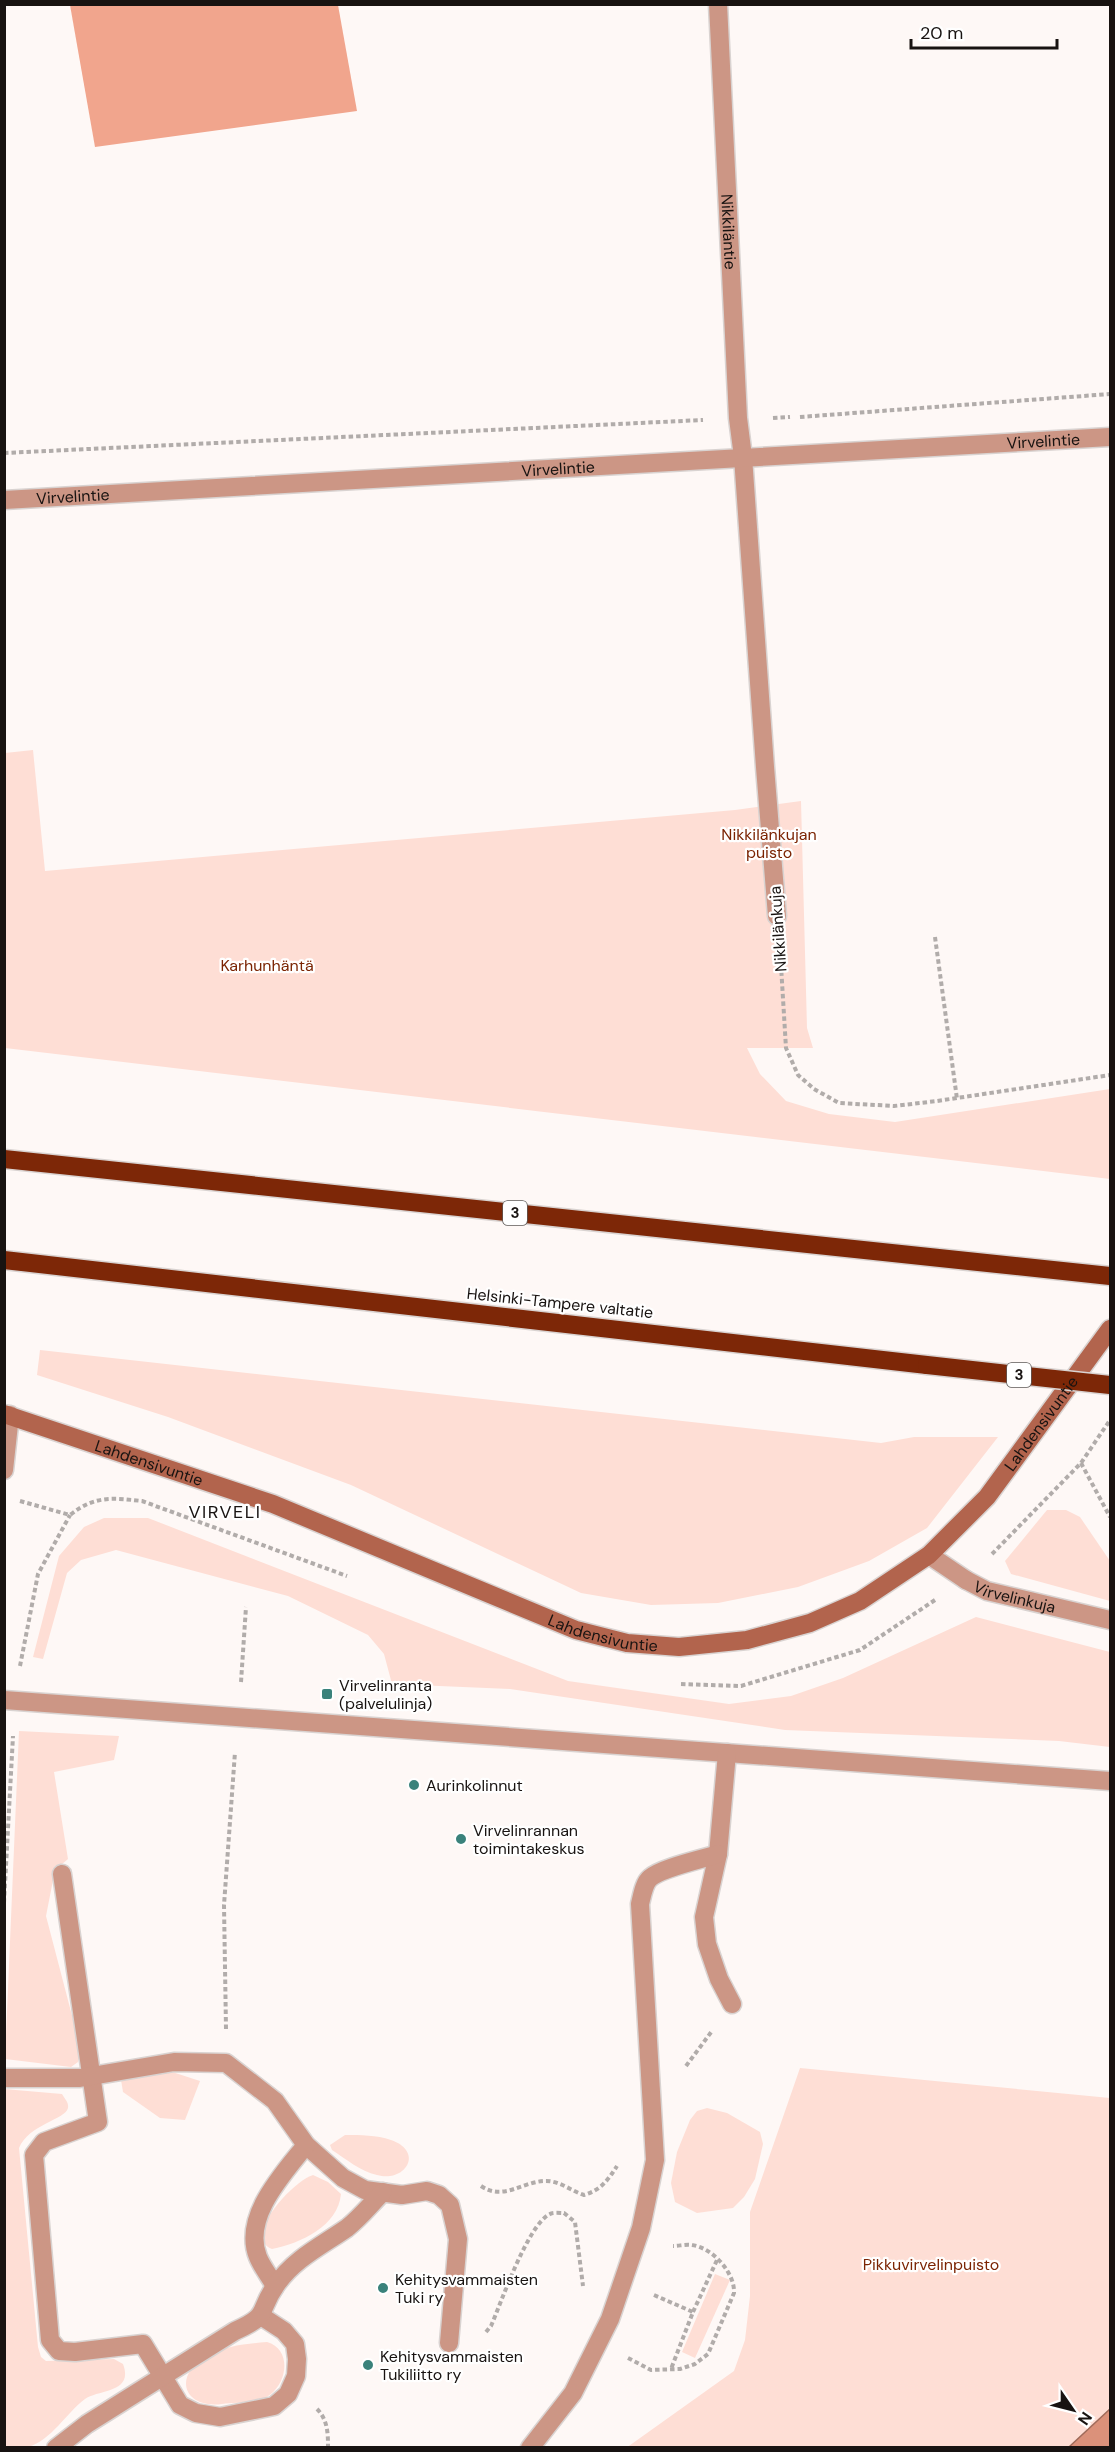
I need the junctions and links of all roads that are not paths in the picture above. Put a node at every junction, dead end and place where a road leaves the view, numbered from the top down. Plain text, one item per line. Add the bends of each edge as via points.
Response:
1 (718, 4) edge
2 (1110, 437) edge
3 (743, 457) junction
4 (4, 500) edge
5 (777, 916) road end
6 (4, 1159) edge
7 (4, 1260) edge
8 (1110, 1276) edge
9 (1110, 1329) edge
10 (1110, 1385) edge
11 (7, 1415) edge
12 (4, 1470) edge
13 (929, 1555) junction
14 (1110, 1620) edge
15 (4, 1700) edge
16 (727, 1753) junction
17 (1110, 1781) edge
18 (718, 1854) junction
19 (62, 1874) dead end
20 (732, 2004) road end
21 (91, 2076) junction
22 (4, 2078) edge
23 (306, 2145) junction
24 (383, 2192) junction
25 (275, 2286) junction
26 (261, 2316) junction
27 (449, 2343) dead end
28 (165, 2377) junction
29 (56, 2448) edge
30 (530, 2448) edge

1 - 3 street, Nikkiläntie
2 - 3 street, Virvelintie
3 - 4 street, Virvelintie
3 - 5 street, Nikkilänkuja
6 - 8 highway, 3
7 - 10 highway, Helsinki-Tampere valtatie / 3, bridge
9 - 13 main road, Lahdensivuntie via 987,1497
11 - 12 street
11 - 13 main road, Lahdensivuntie via 273,1504 576,1630 627,1643 679,1647 747,1640 810,1623 860,1601
13 - 14 street, Virvelinkuja via 987,1591
15 - 16 street
16 - 17 street
16 - 18 street
18 - 20 street via 704,1917 707,1944
18 - 30 street via 650,1878 640,1904 655,2160 641,2228 610,2319 573,2393
19 - 21 street
21 - 22 street
21 - 23 street via 174,2062 226,2063 275,2101
21 - 28 street via 98,2122 44,2142 34,2156 50,2340 59,2351 75,2352 144,2344
23 - 24 street via 343,2178 365,2190
23 - 25 street via 272,2187 255,2226 258,2258
24 - 25 street via 348,2227 302,2256
24 - 27 street via 402,2195 427,2191 440,2195 450,2205 458,2239
25 - 26 street
26 - 28 street
26 - 28 street via 284,2331 295,2344 297,2376 288,2394 274,2406 220,2417 196,2413 180,2405
28 - 29 street via 87,2424

